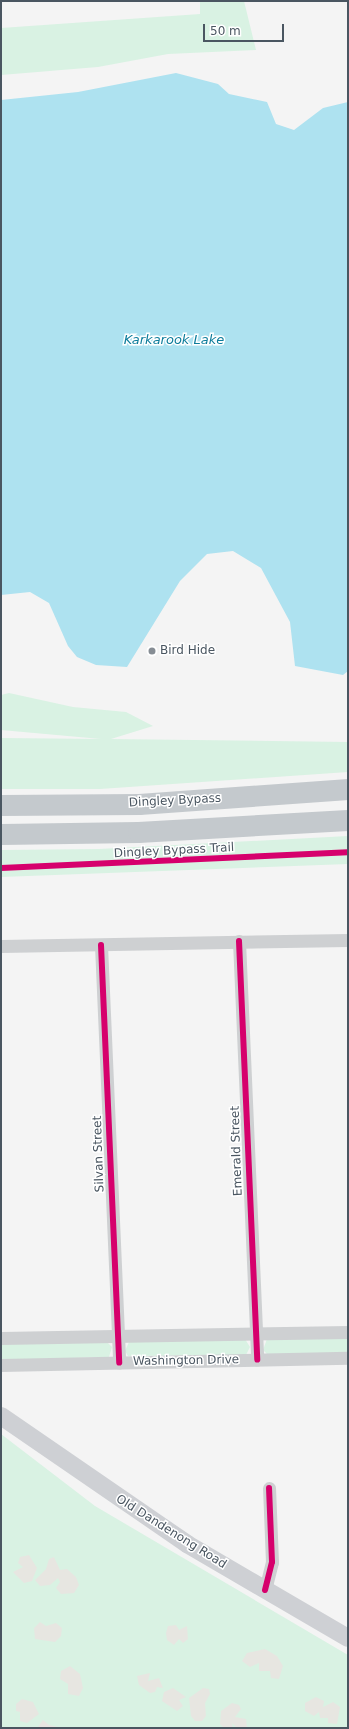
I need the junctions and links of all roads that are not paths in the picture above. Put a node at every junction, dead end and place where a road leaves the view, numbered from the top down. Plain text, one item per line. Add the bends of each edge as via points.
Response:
1 (348, 789) edge
2 (1, 805) edge
3 (348, 820) edge
4 (1, 834) edge
5 (348, 940) edge
6 (239, 941) junction
7 (101, 945) junction
8 (1, 946) edge
9 (348, 1332) edge
10 (256, 1334) junction
11 (118, 1336) junction
12 (1, 1338) edge
13 (348, 1358) edge
14 (257, 1360) junction
15 (119, 1363) junction
16 (16, 1364) junction
17 (1, 1365) edge
18 (1, 1372) edge
19 (1, 1416) edge
20 (269, 1488) dead end
21 (265, 1590) junction
22 (348, 1638) edge

1 - 2 highway, Dingley Bypass via 152,803
3 - 4 highway via 130,832
5 - 6 street
6 - 7 street
6 - 10 street, Emerald Street
7 - 8 street
7 - 11 street, Silvan Street
9 - 10 street
10 - 11 street
10 - 14 street, Emerald Street
11 - 12 street
11 - 15 street, Silvan Street
13 - 14 street, Washington Drive
14 - 15 street, Washington Drive
15 - 16 street, Washington Drive
16 - 17 street, Washington Drive
16 - 18 street
19 - 21 main road, Old Dandenong Road via 108,1492
20 - 21 street via 272,1566
21 - 22 main road, Old Dandenong Road

